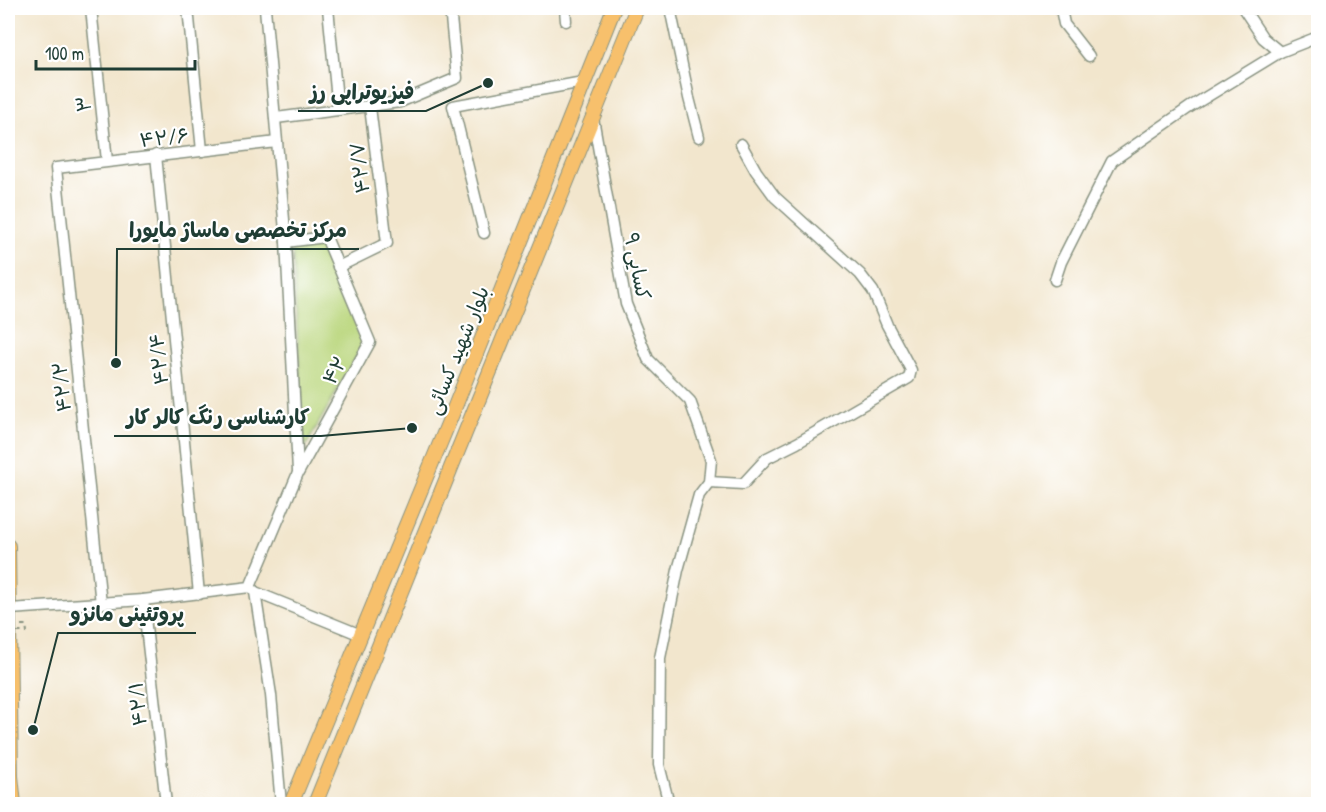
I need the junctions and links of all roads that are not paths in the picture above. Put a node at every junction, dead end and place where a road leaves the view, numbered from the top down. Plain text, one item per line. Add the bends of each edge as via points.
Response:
1 (91, 8) edge
2 (188, 8) edge
3 (265, 8) edge
4 (328, 8) edge
5 (450, 8) edge
6 (565, 8) edge
7 (614, 8) edge
8 (637, 8) edge
9 (670, 8) edge
10 (1066, 8) edge
11 (1243, 8) edge
12 (566, 21) dead end
13 (1318, 37) edge
14 (1280, 52) junction
15 (1089, 56) dead end
16 (583, 82) junction
17 (370, 107) junction
18 (338, 110) junction
19 (276, 118) junction
20 (593, 118) junction
21 (699, 137) dead end
22 (277, 142) junction
23 (741, 144) dead end
24 (202, 151) junction
25 (156, 156) junction
26 (107, 161) junction
27 (56, 168) joint
28 (484, 233) dead end
29 (286, 242) junction
30 (338, 267) junction
31 (1055, 280) dead end
32 (450, 419) junction
33 (467, 426) junction
34 (298, 473) junction
35 (709, 482) junction
36 (8, 546) edge
37 (252, 589) junction
38 (199, 594) junction
39 (143, 600) junction
40 (101, 604) junction
41 (10, 609) junction
42 (361, 635) junction
43 (14, 804) edge
44 (166, 804) edge
45 (281, 804) edge
46 (291, 804) edge
47 (315, 804) edge
48 (669, 804) edge

1 - 26 street, ۳
2 - 24 street
3 - 19 street, ۴۲
4 - 18 street
5 - 17 street via 457,78 400,102
6 - 12 street
7 - 16 main road, بلوار شهید کسائی
8 - 20 main road, بلوار شهید کسائی
9 - 21 street
10 - 15 street via 1062,14 1064,24
11 - 14 street via 1263,38
13 - 14 street
14 - 31 street via 1112,161
16 - 28 street via 453,106
16 - 32 main road, بلوار شهید کسائی
17 - 18 street
17 - 30 street, ۴۲/۷ via 387,243
18 - 19 street
19 - 22 street, ۴۲
20 - 33 main road, بلوار شهید کسائی
20 - 35 street, ۹ کسایی via 626,304 648,359 690,401 711,460
22 - 24 street, ۴۲/۶
22 - 29 street, ۴۲
23 - 35 street via 775,197 860,274 873,291 912,373 767,458 743,484
24 - 25 street, ۴۲/۶
25 - 26 street, ۴۲/۶
25 - 38 street, ۴۲/۴
26 - 27 street, ۴۲/۶
27 - 40 street, ۴۲/۲
29 - 30 street, ۴۲ via 326,237
29 - 34 street, ۴۲
30 - 34 street, ۴۲ via 370,342
32 - 33 main road
32 - 42 main road, بلوار شهید کسائی
33 - 47 main road, بلوار شهید کسائی
34 - 37 street
35 - 48 street via 699,495 678,570 660,658 659,765
36 - 41 main road
37 - 38 street
37 - 42 street
37 - 45 street via 271,694
38 - 39 street
39 - 40 street
39 - 44 street, ۴۲/۱
40 - 41 street
41 - 43 main road
42 - 46 main road, بلوار شهید کسائی

